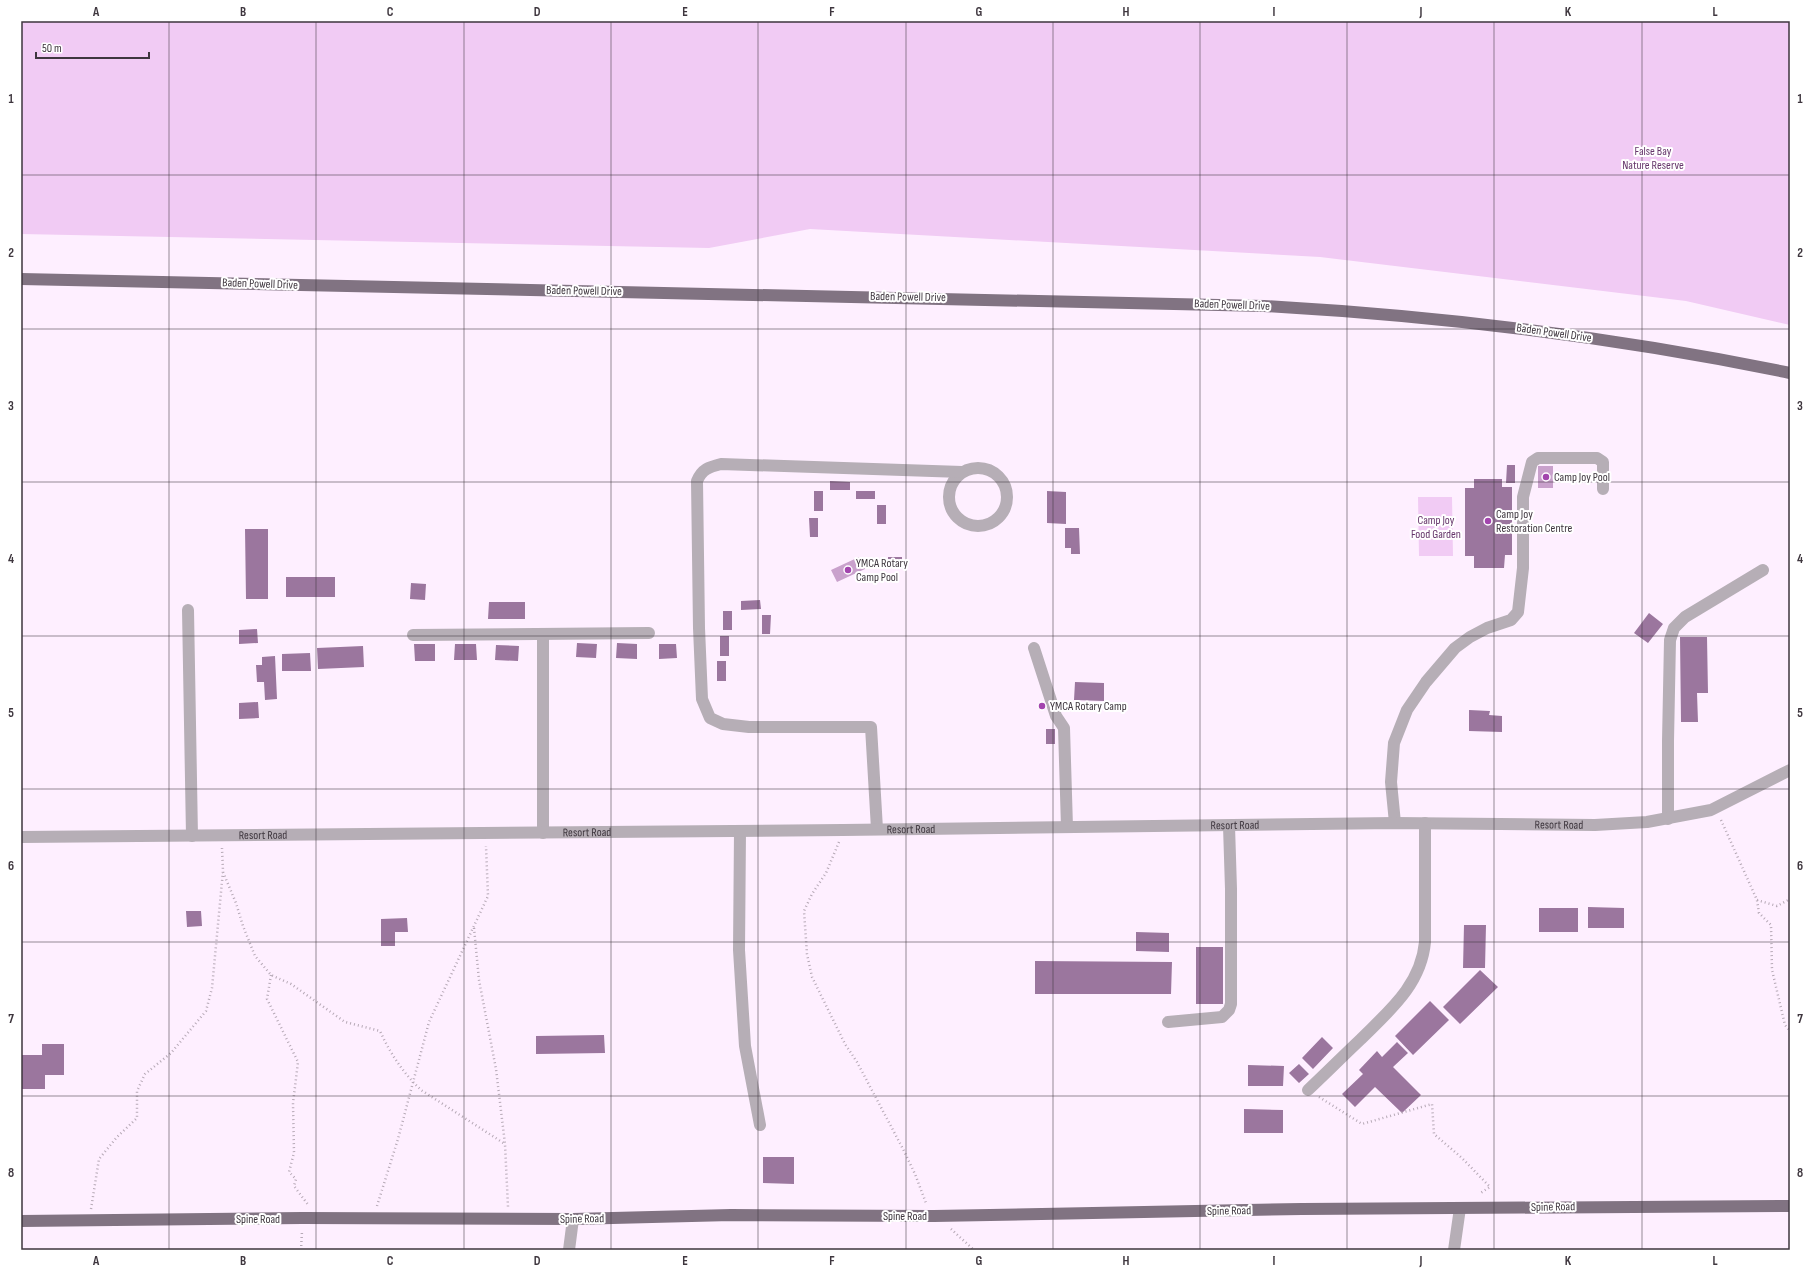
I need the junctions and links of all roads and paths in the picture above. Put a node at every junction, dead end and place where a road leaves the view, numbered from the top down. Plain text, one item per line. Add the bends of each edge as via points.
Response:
1 (21, 279) edge
2 (1790, 373) edge
3 (962, 472) junction
4 (1604, 489) dead end
5 (1763, 570) dead end
6 (188, 610) dead end
7 (648, 633) dead end
8 (542, 634) junction
9 (413, 635) dead end
10 (1034, 648) dead end
11 (1790, 770) edge
12 (1710, 810) junction
13 (1668, 819) junction
14 (1395, 823) junction
15 (1425, 823) junction
16 (1229, 826) junction
17 (1067, 828) junction
18 (877, 829) junction
19 (843, 830) junction
20 (740, 831) junction
21 (485, 833) junction
22 (543, 833) junction
23 (222, 835) junction
24 (192, 836) junction
25 (21, 838) edge
26 (223, 871) junction
27 (1790, 899) edge
28 (1757, 900) junction
29 (474, 928) junction
30 (272, 975) junction
31 (1168, 1022) dead end
32 (1790, 1031) edge
33 (413, 1082) junction
34 (1308, 1090) joint
35 (760, 1125) dead end
36 (505, 1144) junction
37 (1478, 1195) dead end
38 (1790, 1206) edge
39 (1460, 1208) junction
40 (934, 1216) junction
41 (306, 1218) junction
42 (373, 1218) junction
43 (508, 1219) junction
44 (573, 1219) junction
45 (90, 1220) junction
46 (21, 1221) edge
47 (300, 1250) edge
48 (569, 1250) edge
49 (974, 1250) edge
50 (1454, 1250) edge

1 - 2 main road, Baden Powell Drive via 1278,307 1373,313 1491,325 1645,346
3 - 3 street via 969,469 985,469 995,474 1003,483 1007,498 1005,506 1002,513 993,521 983,525 972,525 961,521 953,513 949,491 954,480
3 - 18 street via 781,472 721,464 705,469 698,480 702,698 710,718 723,724 749,727 871,727
4 - 14 street via 1603,462 1597,458 1538,458 1532,462 1523,497 1523,568 1518,612 1511,620 1487,628 1455,648 1426,682 1407,710 1394,743 1392,782
5 - 13 street via 1697,609 1674,628 1670,640
6 - 24 street
7 - 8 street
8 - 9 street
8 - 22 street
10 - 17 street via 1056,716 1064,728
11 - 12 street, Resort Road
12 - 13 street, Resort Road
12 - 28 path via 1723,822
13 - 15 street, Resort Road via 1595,825
14 - 15 street, Resort Road
14 - 16 street, Resort Road
15 - 34 street via 1424,958 1398,1002
16 - 17 street, Resort Road
16 - 31 street via 1231,1004 1222,1017
17 - 18 street, Resort Road
18 - 19 street, Resort Road
19 - 20 street, Resort Road
19 - 40 path via 835,855 804,910 807,954 812,977 906,1156 924,1200
20 - 22 street, Resort Road
20 - 35 street via 739,950 745,1046
21 - 22 street, Resort Road
21 - 23 street, Resort Road
21 - 29 path via 488,896
23 - 24 street, Resort Road
23 - 26 path
24 - 25 street, Resort Road
26 - 30 path via 255,956
26 - 45 path via 212,988 206,1011 171,1053 145,1074 137,1091 137,1118 99,1159
27 - 28 path via 1778,906
28 - 32 path via 1759,912 1771,925 1772,970 1785,1025
29 - 33 path via 429,1022
29 - 36 path via 479,980 496,1069
30 - 33 path via 291,984 345,1022 380,1031 389,1050
30 - 41 path via 267,999 298,1062 293,1103 294,1153 289,1172 296,1179 294,1186 309,1204
33 - 36 path via 439,1103
33 - 42 path
34 - 37 path via 1362,1124 1432,1104 1434,1134 1490,1187
36 - 43 path
38 - 39 main road, Spine Road
39 - 40 main road, Spine Road
39 - 50 street
40 - 44 main road, Spine Road via 732,1215
40 - 49 path
41 - 42 main road, Spine Road
41 - 45 main road, Spine Road
41 - 47 path
42 - 43 main road, Spine Road
43 - 44 main road, Spine Road
44 - 48 street
45 - 46 main road, Spine Road

